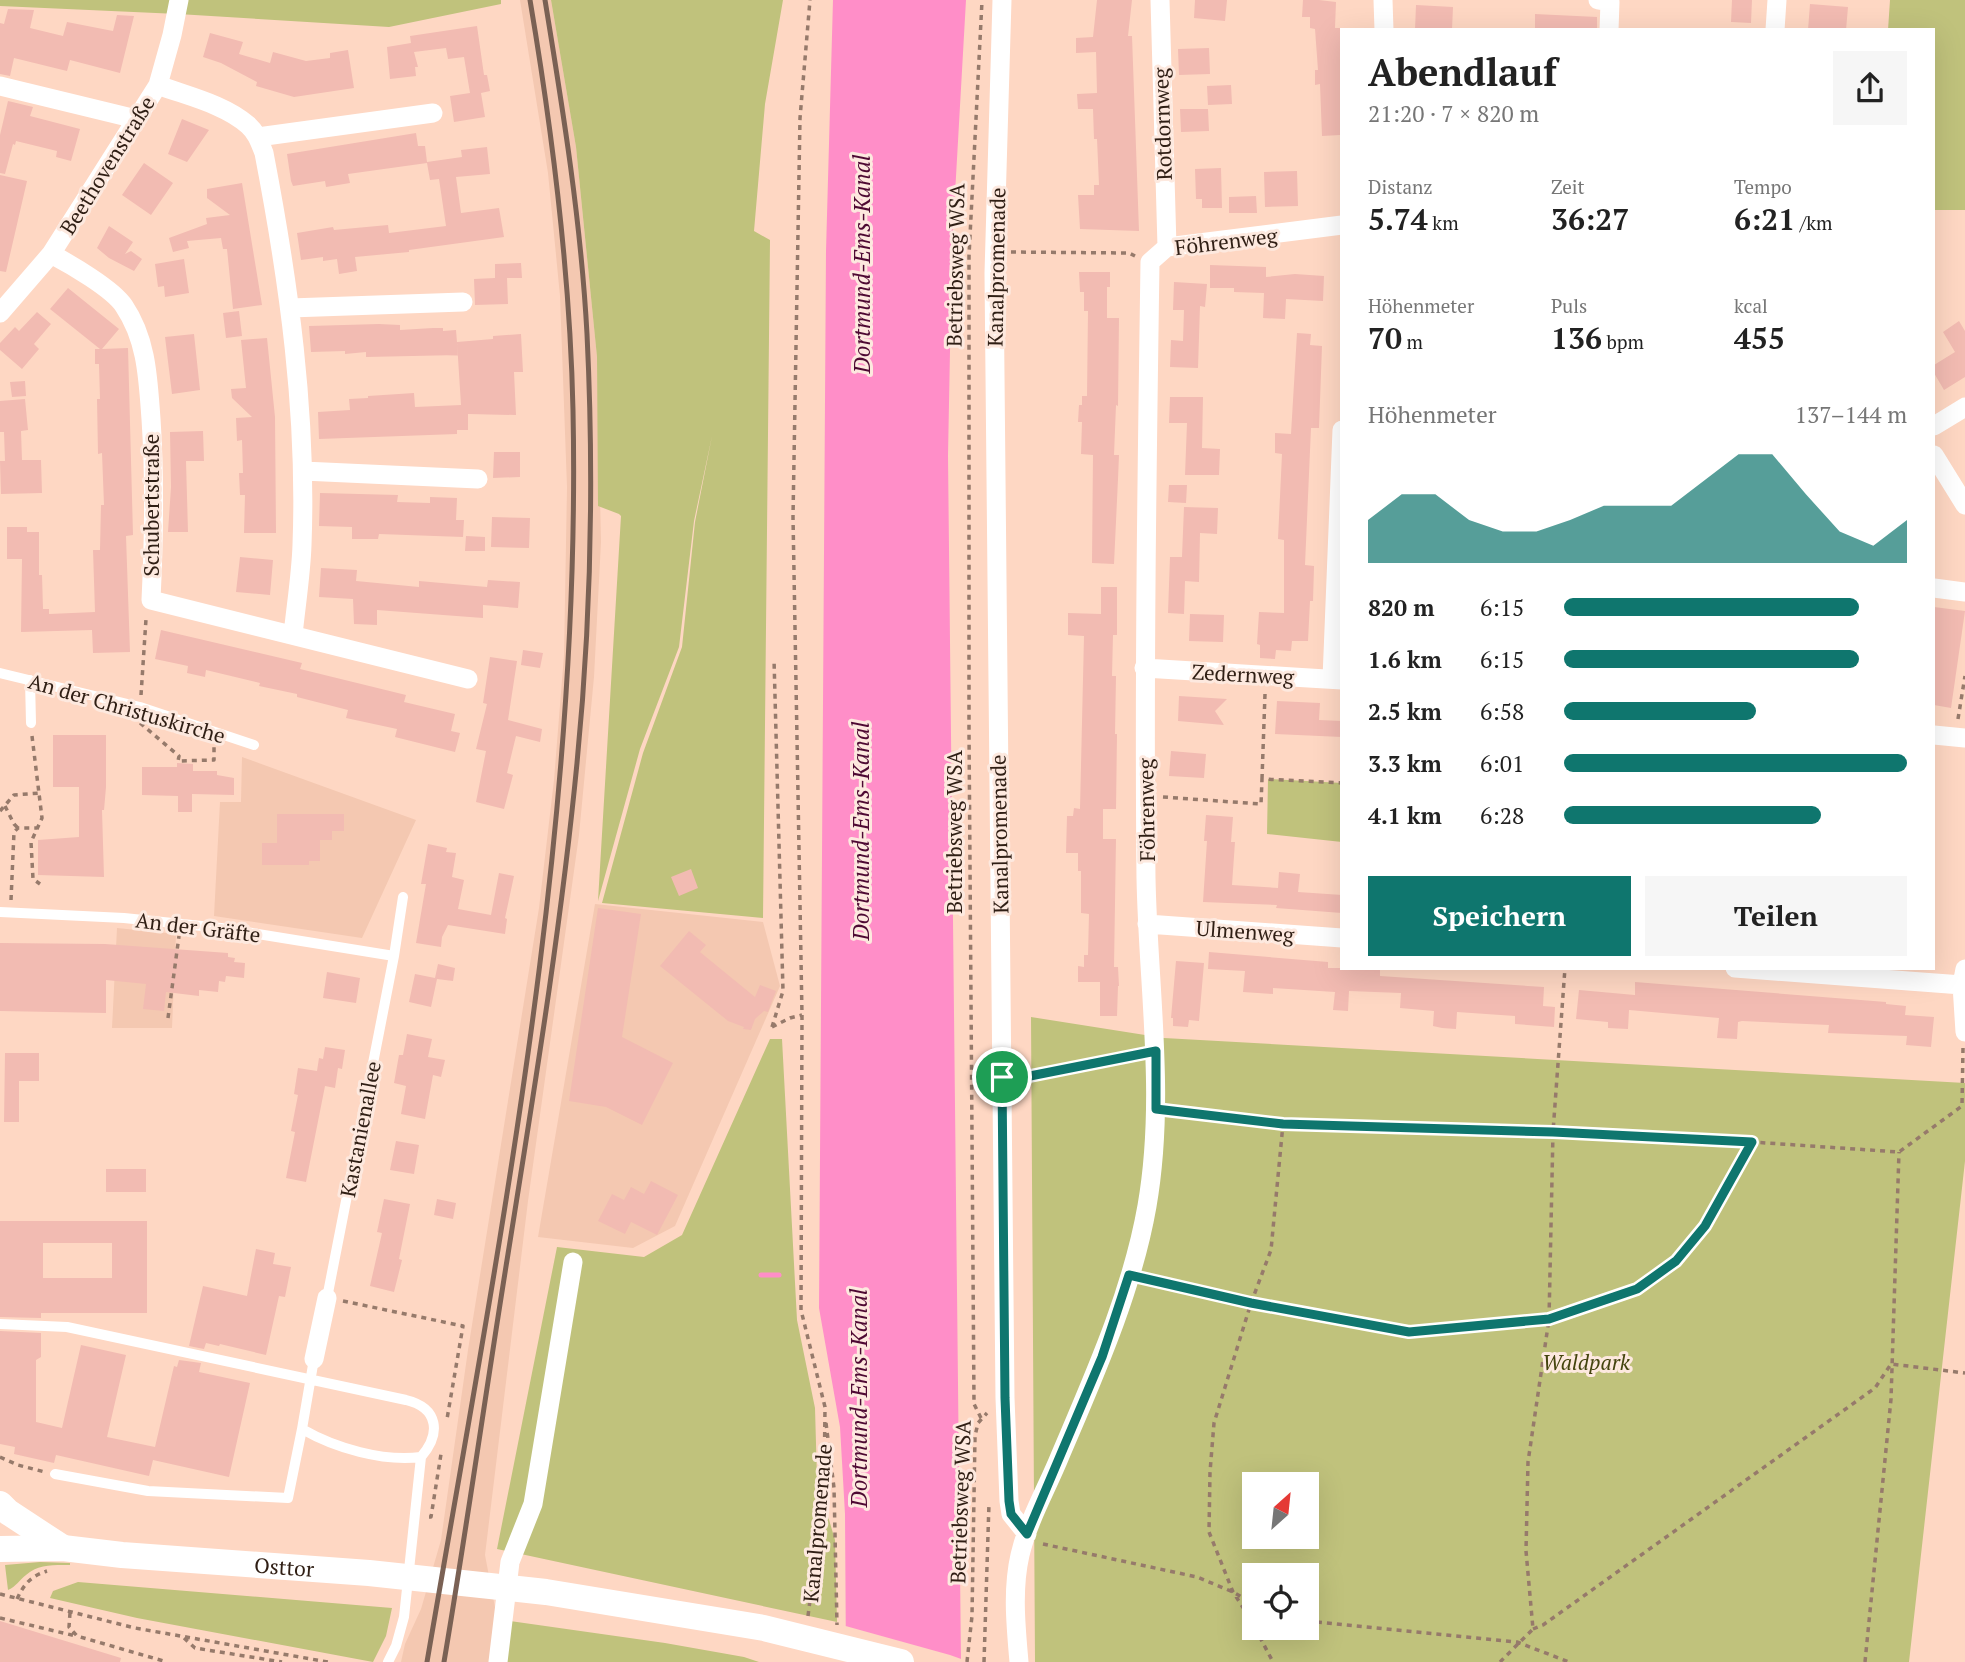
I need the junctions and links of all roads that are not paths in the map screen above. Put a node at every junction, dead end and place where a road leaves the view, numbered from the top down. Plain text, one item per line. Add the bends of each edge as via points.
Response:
1 (179, 0) edge
2 (1002, 0) edge
3 (1160, 0) edge
4 (1383, 0) edge
5 (1598, 0) edge
6 (1777, 0) edge
7 (1384, 28) edge
8 (1609, 28) edge
9 (1775, 28) edge
10 (158, 85) junction
11 (0, 86) edge
12 (433, 113) dead end
13 (136, 119) junction
14 (258, 137) junction
15 (1340, 226) edge
16 (1167, 247) junction
17 (51, 254) junction
18 (463, 302) dead end
19 (290, 308) junction
20 (0, 313) edge
21 (1965, 407) edge
22 (1935, 425) edge
23 (1935, 457) edge
24 (303, 471) junction
25 (478, 479) dead end
26 (1965, 505) edge
27 (1340, 543) edge
28 (1935, 587) edge
29 (1965, 592) edge
30 (293, 635) junction
31 (1144, 668) junction
32 (0, 673) edge
33 (468, 679) dead end
34 (1337, 680) edge
35 (30, 681) junction
36 (31, 723) road end
37 (1935, 735) edge
38 (1960, 737) edge
39 (254, 745) dead end
40 (403, 897) dead end
41 (5, 913) edge
42 (1147, 924) junction
43 (1340, 938) edge
44 (394, 956) junction
45 (1786, 970) edge
46 (1964, 977) edge
47 (1964, 1032) edge
48 (573, 1262) dead end
49 (327, 1298) joint
50 (0, 1324) edge
51 (314, 1359) joint
52 (310, 1380) junction
53 (302, 1429) junction
54 (421, 1457) junction
55 (55, 1474) road end
56 (0, 1504) edge
57 (1027, 1534) junction
58 (0, 1549) edge
59 (60, 1559) junction
60 (388, 1662) edge
61 (498, 1662) edge
62 (901, 1662) edge
63 (1018, 1662) edge

1 - 10 street, Beethovenstraße
2 - 57 street, Kanalpromenade via 994,273 1005,1398 1011,1514
3 - 16 street, Rotdornweg
4 - 7 street
5 - 8 street via 1610,2
6 - 9 street
10 - 13 street, Beethovenstraße
10 - 14 street via 222,109
11 - 13 street
12 - 14 street
13 - 17 street, Beethovenstraße
14 - 19 street
15 - 16 street, Föhrenweg
16 - 31 street, Föhrenweg via 1150,262
17 - 20 street, Beethovenstraße
17 - 30 street, Schubertstraße via 123,304 141,338 154,466 151,600
18 - 19 street
19 - 24 street
21 - 22 street
23 - 26 street
24 - 25 street
24 - 30 street via 302,548
27 - 34 street
28 - 29 street
30 - 33 street, Schubertstraße
31 - 34 street, Zedernweg
31 - 42 street, Föhrenweg
32 - 35 lane, An der Christuskirche
35 - 36 lane
35 - 39 lane, An der Christuskirche via 140,707
37 - 38 street
40 - 44 lane, Kastanienallee
41 - 44 lane, An der Gräfte via 180,923
42 - 43 street, Ulmenweg
42 - 57 street, Föhrenweg via 1156,1051 1147,1207 1102,1357
44 - 49 lane, Kastanienallee
45 - 46 street
46 - 47 street
48 - 61 street via 533,1504 510,1562
49 - 51 street, Kastanienallee
50 - 52 lane via 67,1327
51 - 52 lane
52 - 53 lane
52 - 54 lane via 413,1402 427,1410 435,1426 432,1445
53 - 54 lane via 341,1447 407,1459
53 - 55 lane via 288,1497 148,1492
54 - 60 lane via 404,1617
56 - 59 main road, Osttor
57 - 63 street via 1017,1569
58 - 59 main road, Osttor
59 - 62 main road, Osttor via 122,1555 369,1573 546,1592 753,1626

